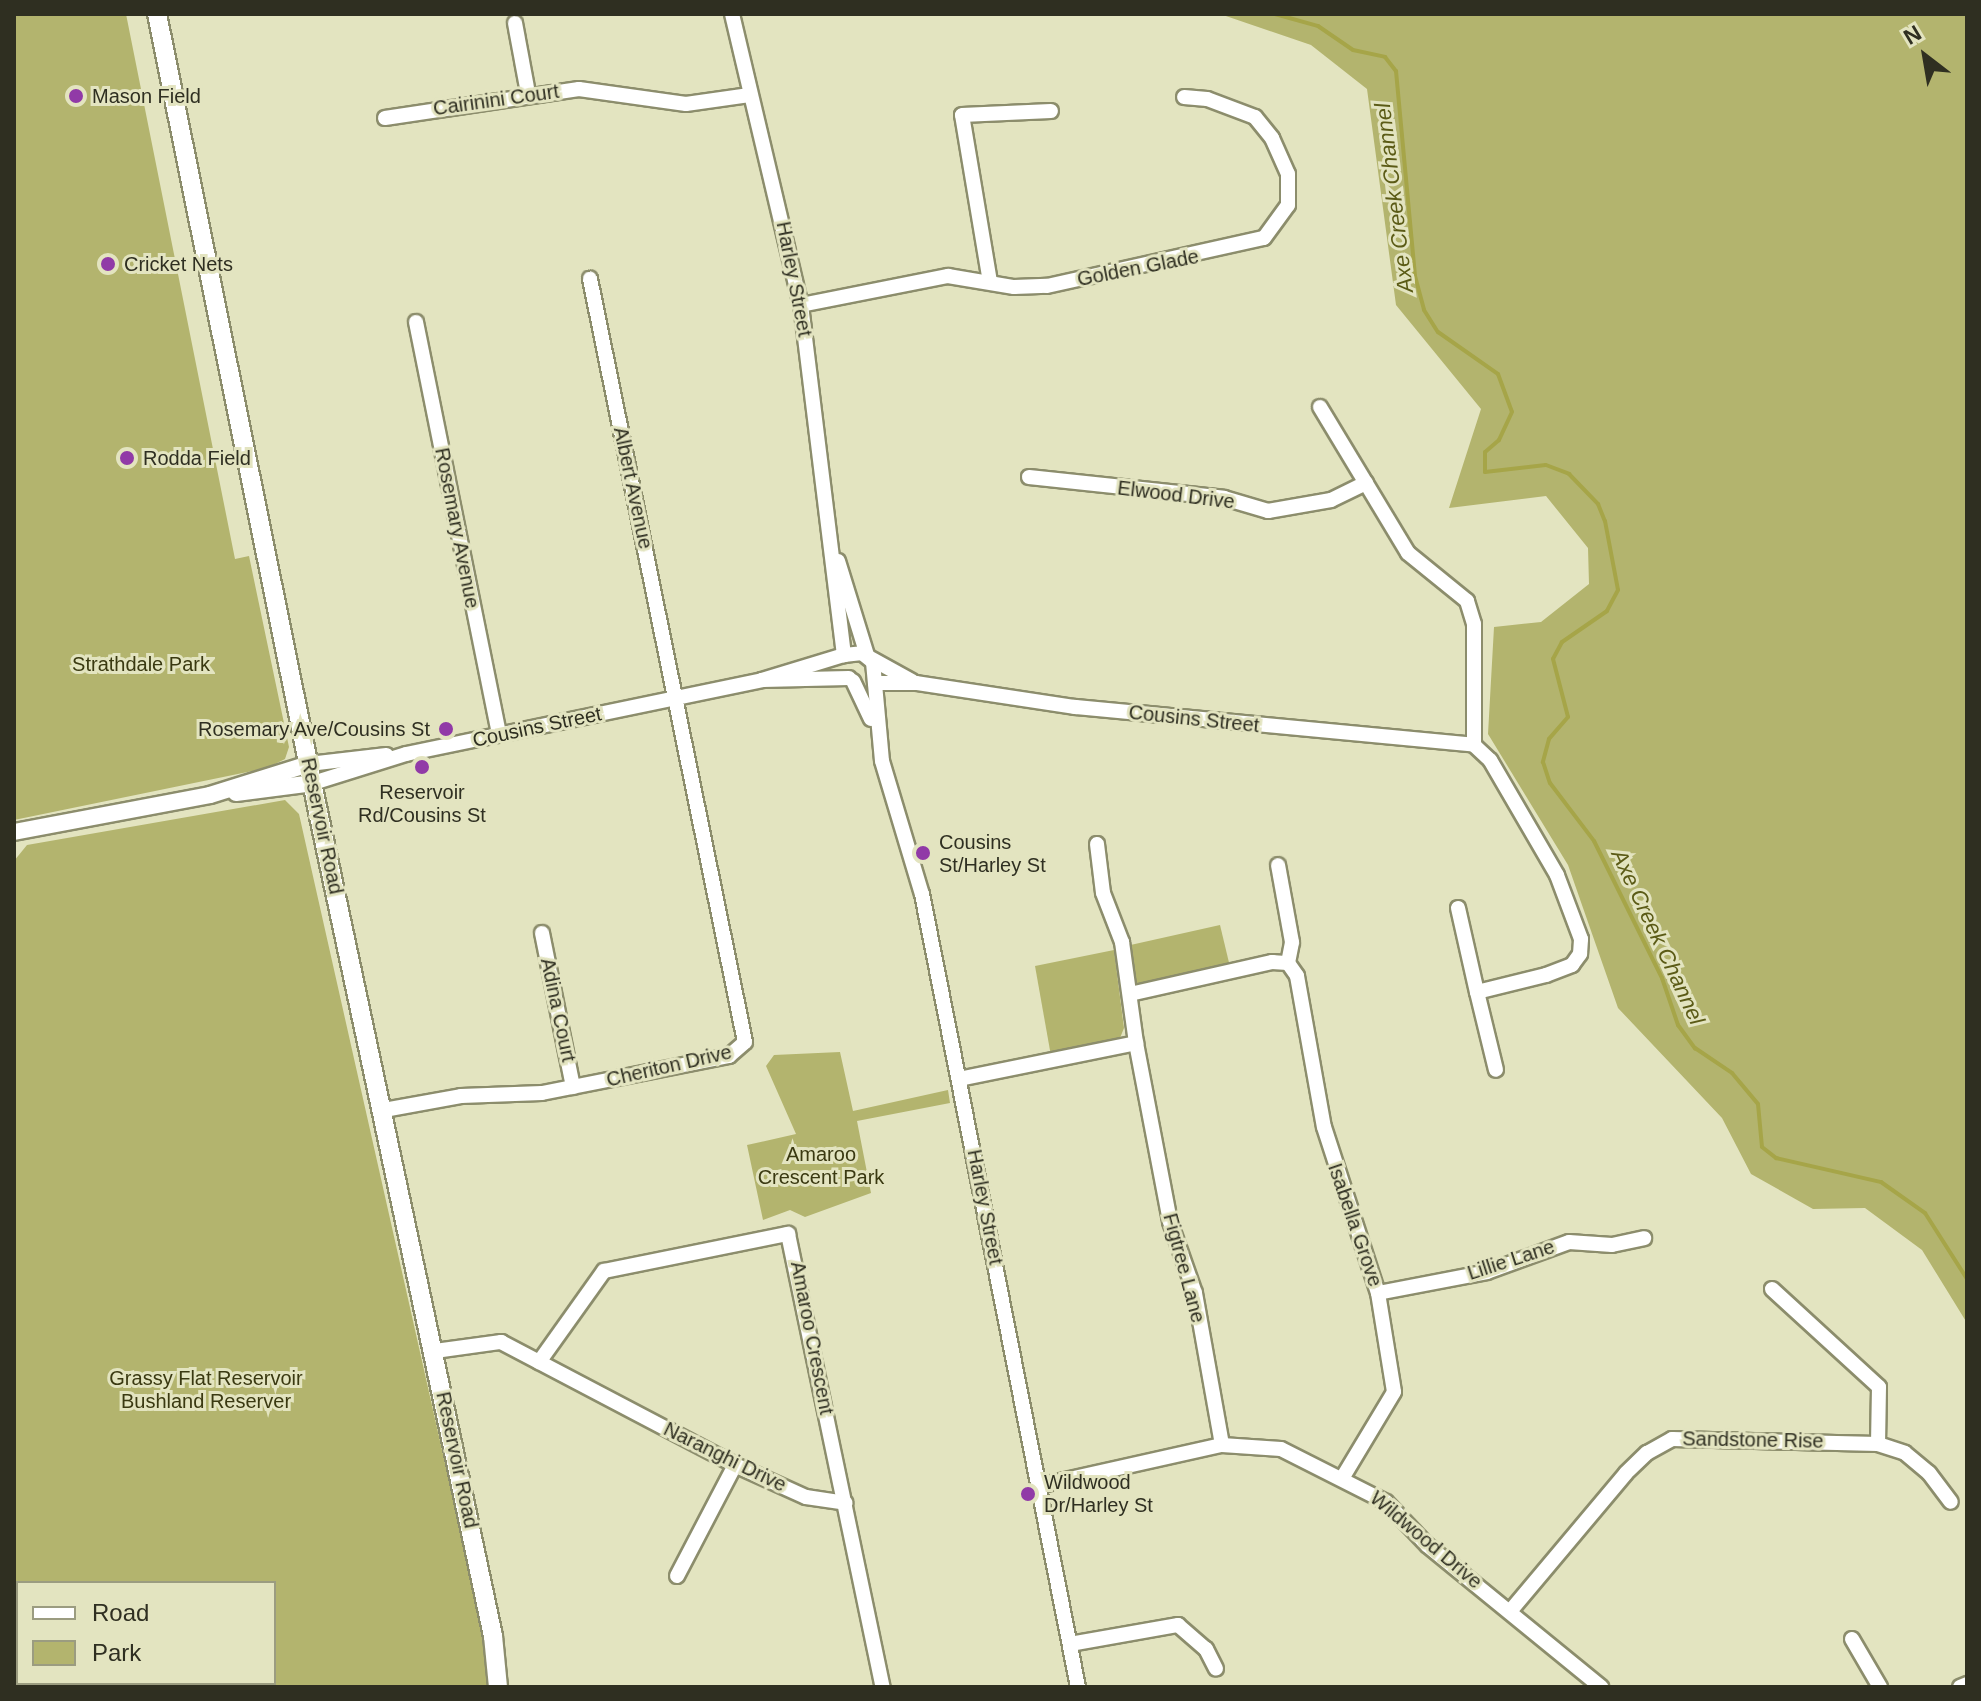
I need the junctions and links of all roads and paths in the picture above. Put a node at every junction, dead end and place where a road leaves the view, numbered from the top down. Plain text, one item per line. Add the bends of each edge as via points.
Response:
1 (157, 14) edge
2 (732, 14) edge
3 (515, 23) dead end
4 (528, 93) junction
5 (749, 95) junction
6 (1184, 97) dead end
7 (1051, 111) dead end
8 (385, 118) dead end
9 (590, 279) dead end
10 (990, 282) junction
11 (801, 305) junction
12 (416, 322) dead end
13 (1320, 407) dead end
14 (1029, 477) dead end
15 (1366, 483) junction
16 (834, 549) junction
17 (844, 655) junction
18 (868, 657) junction
19 (851, 679) junction
20 (762, 680) junction
21 (916, 683) junction
22 (875, 684) junction
23 (676, 698) junction
24 (876, 731) junction
25 (499, 735) junction
26 (1474, 745) junction
27 (406, 754) junction
28 (309, 764) junction
29 (313, 783) junction
30 (210, 795) junction
31 (58, 827) junction
32 (14, 832) edge
33 (14, 843) edge
34 (1097, 844) dead end
35 (1278, 865) dead end
36 (1458, 908) dead end
37 (542, 933) dead end
38 (1288, 963) junction
39 (1477, 992) junction
40 (1130, 994) junction
41 (1136, 1043) junction
42 (1496, 1070) dead end
43 (959, 1079) junction
44 (573, 1087) junction
45 (384, 1110) junction
46 (1644, 1238) dead end
47 (1772, 1289) dead end
48 (1378, 1293) junction
49 (435, 1351) junction
50 (539, 1362) junction
51 (1878, 1444) junction
52 (1222, 1445) junction
53 (735, 1465) junction
54 (1343, 1477) junction
55 (1038, 1486) junction
56 (1951, 1502) dead end
57 (846, 1503) junction
58 (677, 1576) dead end
59 (1512, 1609) junction
60 (493, 1636) junction
61 (1852, 1639) dead end
62 (1070, 1644) junction
63 (1216, 1669) dead end
64 (1967, 1684) edge
65 (498, 1687) edge
66 (511, 1687) edge
67 (883, 1687) edge
68 (1078, 1687) edge
69 (1601, 1687) edge
70 (1880, 1687) edge
71 (1960, 1687) edge

1 - 28 main road, Reservoir Road
2 - 5 street, Harley Street
3 - 4 street
4 - 5 street, Cairinini Court via 579,89 686,104
4 - 8 street, Cairinini Court
5 - 11 street, Harley Street
6 - 10 street, Golden Glade via 1207,99 1255,117 1272,138 1288,174 1288,205 1264,238 1240,248 1047,286
7 - 10 street via 962,115
9 - 23 street, Albert Avenue
10 - 11 street, Golden Glade via 948,276
11 - 16 street, Harley Street
12 - 25 street, Rosemary Avenue
13 - 15 street
14 - 15 street, Elwood Drive via 1224,498 1268,511 1317,504
15 - 26 street via 1408,553 1467,601 1474,624
16 - 17 street, Harley Street
16 - 18 street, Harley Street
17 - 18 street, Cousins Street
17 - 19 street, Harley Street
17 - 20 street, Cousins Street
18 - 21 street, Cousins Street
18 - 22 street, Harley Street
19 - 20 street, Cousins Street
19 - 22 street, Cousins Street
19 - 24 street, Harley Street
20 - 23 street, Cousins Street
21 - 22 street, Cousins Street
21 - 26 street, Cousins Street via 1091,708
22 - 24 street, Harley Street
23 - 25 street, Cousins Street
23 - 44 street, Cheriton Drive via 745,1042 729,1056
24 - 43 street, Harley Street via 888,789 918,875
25 - 27 street, Cousins Street
26 - 39 street via 1490,760 1557,875 1581,939 1572,965
27 - 28 street, Cousins Street
27 - 29 street, Cousins Street
28 - 29 main road, Reservoir Road
28 - 30 street, Cousins Street
29 - 30 street, Cousins Street
29 - 45 main road, Reservoir Road
30 - 31 street, Cousins Street
31 - 32 street, Cousins Street
31 - 33 street, Cousins Street
34 - 40 street, Figtree Lane via 1103,893 1122,942
35 - 38 street, Isabella Grove via 1292,942
36 - 39 street
37 - 44 street, Adina Court
38 - 40 street via 1272,962
38 - 48 street, Isabella Grove via 1297,976 1324,1127
39 - 42 street
40 - 41 street, Figtree Lane
41 - 43 street
41 - 52 street, Figtree Lane via 1170,1222 1195,1293
43 - 55 street, Harley Street
44 - 45 street, Cheriton Drive via 528,1095 461,1096
45 - 49 main road, Reservoir Road
46 - 48 street, Lillie Lane via 1612,1245 1569,1242 1487,1272
47 - 51 street via 1879,1387
48 - 54 street, Isabella Grove via 1394,1392
49 - 50 street, Naranghi Drive via 496,1342
49 - 60 main road, Reservoir Road
50 - 53 street, Naranghi Drive
50 - 57 street, Amaroo Crescent via 604,1271 786,1232 794,1246
51 - 56 street, Sandstone Rise via 1917,1463
51 - 59 street, Sandstone Rise via 1672,1439 1626,1473
52 - 54 street, Wildwood Drive via 1281,1449
52 - 55 street, Wildwood Drive
53 - 57 street, Naranghi Drive via 806,1497
53 - 58 street
54 - 59 street, Wildwood Drive via 1386,1502 1427,1545
55 - 62 street, Harley Street
57 - 67 street
59 - 69 street, Wildwood Drive
60 - 65 main road, Reservoir Road
60 - 66 main road, Reservoir Road
61 - 70 street
62 - 63 street via 1178,1625 1206,1649
62 - 68 street, Harley Street
64 - 71 street

